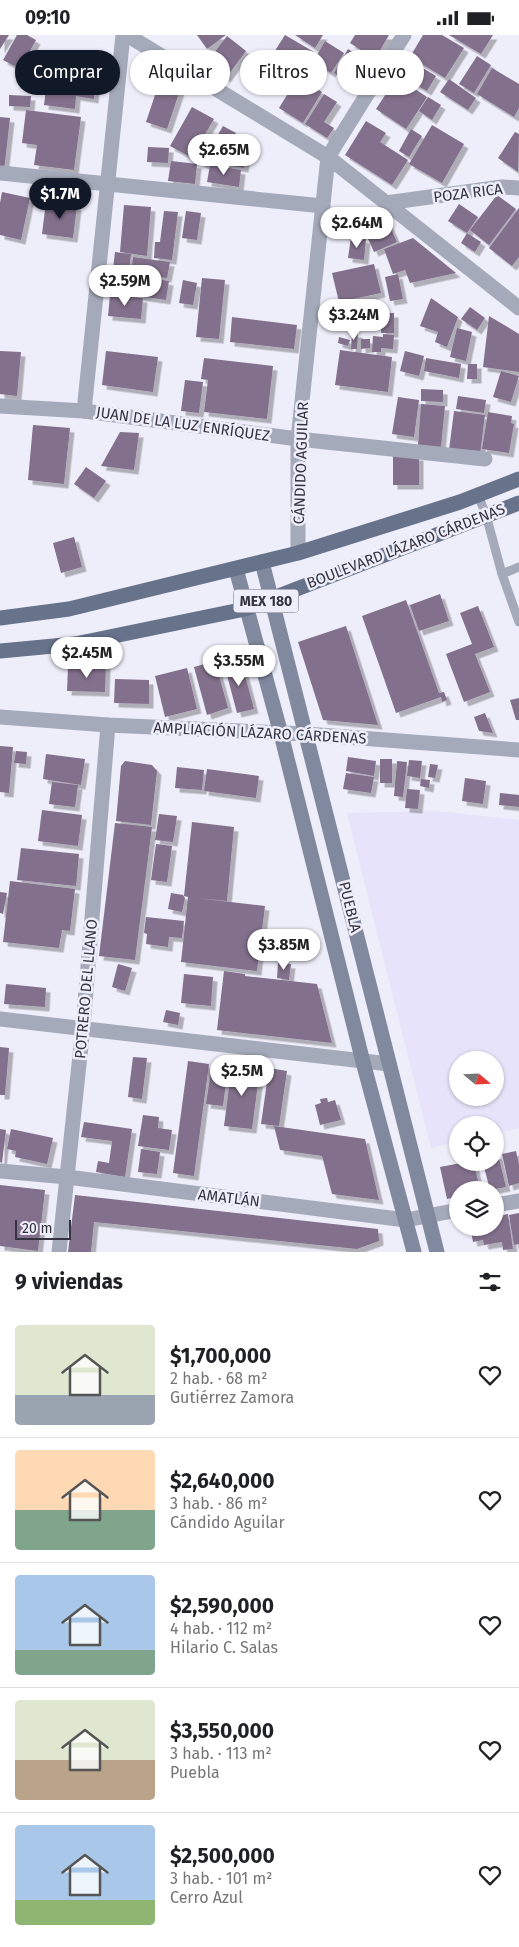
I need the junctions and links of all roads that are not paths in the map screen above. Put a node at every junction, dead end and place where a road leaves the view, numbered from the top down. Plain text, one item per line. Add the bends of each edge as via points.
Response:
1 (127, 35) edge
2 (404, 35) edge
3 (328, 157) junction
4 (0, 173) edge
5 (108, 184) junction
6 (519, 189) edge
7 (386, 203) junction
8 (323, 205) junction
9 (519, 308) edge
10 (0, 406) edge
11 (84, 411) junction
12 (298, 439) junction
13 (485, 459) dead end
14 (519, 479) edge
15 (478, 495) junction
16 (519, 503) edge
17 (486, 515) junction
18 (298, 553) junction
19 (262, 562) junction
20 (519, 567) edge
21 (236, 569) junction
22 (502, 574) junction
23 (271, 599) junction
24 (245, 609) junction
25 (0, 618) edge
26 (519, 622) edge
27 (0, 651) edge
28 (0, 717) edge
29 (108, 725) junction
30 (281, 734) junction
31 (306, 734) junction
32 (519, 750) edge
33 (359, 942) junction
34 (335, 949) junction
35 (0, 1019) edge
36 (83, 1027) junction
37 (363, 1062) junction
38 (389, 1064) junction
39 (0, 1171) edge
40 (67, 1177) junction
41 (519, 1201) edge
42 (504, 1204) edge
43 (449, 1211) edge
44 (427, 1215) junction
45 (406, 1220) junction
46 (59, 1252) edge
47 (414, 1252) edge
48 (437, 1252) edge

1 - 3 street
1 - 5 street
2 - 3 street, CÁNDIDO AGUILAR
3 - 7 street
3 - 8 street, CÁNDIDO AGUILAR
4 - 5 street
5 - 8 street
5 - 11 street
6 - 7 street, POZA RICA via 502,187
7 - 9 street
8 - 12 street, CÁNDIDO AGUILAR
10 - 11 street, JUAN DE LA LUZ ENRÍQUEZ
11 - 12 street, JUAN DE LA LUZ ENRÍQUEZ
12 - 13 street, JUAN DE LA LUZ ENRÍQUEZ
12 - 18 street, CÁNDIDO AGUILAR
14 - 15 main road, BOULEVARD LÁZARO CÁRDENAS / MEX 180
15 - 17 lane
15 - 18 main road, BOULEVARD LÁZARO CÁRDENAS / MEX 180
16 - 17 main road, BOULEVARD LÁZARO CÁRDENAS / MEX 180
17 - 22 lane
17 - 23 main road, BOULEVARD LÁZARO CÁRDENAS / MEX 180
18 - 19 main road, BOULEVARD LÁZARO CÁRDENAS / MEX 180
19 - 21 main road, BOULEVARD LÁZARO CÁRDENAS / MEX 180
19 - 23 main road, PUEBLA
20 - 22 lane
21 - 24 main road, PUEBLA
21 - 25 main road, BOULEVARD LÁZARO CÁRDENAS / MEX 180 via 69,609
22 - 26 lane
23 - 24 main road, BOULEVARD LÁZARO CÁRDENAS / MEX 180
23 - 31 main road, PUEBLA
24 - 27 main road, BOULEVARD LÁZARO CÁRDENAS / MEX 180 via 75,644
24 - 30 main road, PUEBLA
28 - 29 street, AMPLIACIÓN LÁZARO CÁRDENAS
29 - 30 street, AMPLIACIÓN LÁZARO CÁRDENAS
29 - 36 street, POTRERO DEL LLANO
30 - 31 street, AMPLIACIÓN LÁZARO CÁRDENAS
30 - 34 main road, PUEBLA
31 - 32 street, AMPLIACIÓN LÁZARO CÁRDENAS
31 - 33 main road, PUEBLA
33 - 34 main road
33 - 38 main road, PUEBLA
34 - 37 main road, PUEBLA
35 - 36 street
36 - 37 street
36 - 40 street, POTRERO DEL LLANO
37 - 38 street
37 - 45 main road, PUEBLA
38 - 44 main road, PUEBLA
39 - 40 street, AMATLÁN
40 - 45 street, AMATLÁN
40 - 46 street, POTRERO DEL LLANO
41 - 42 street
43 - 44 street, AMATLÁN
44 - 45 street, AMATLÁN
44 - 48 main road, PUEBLA
45 - 47 main road, PUEBLA

